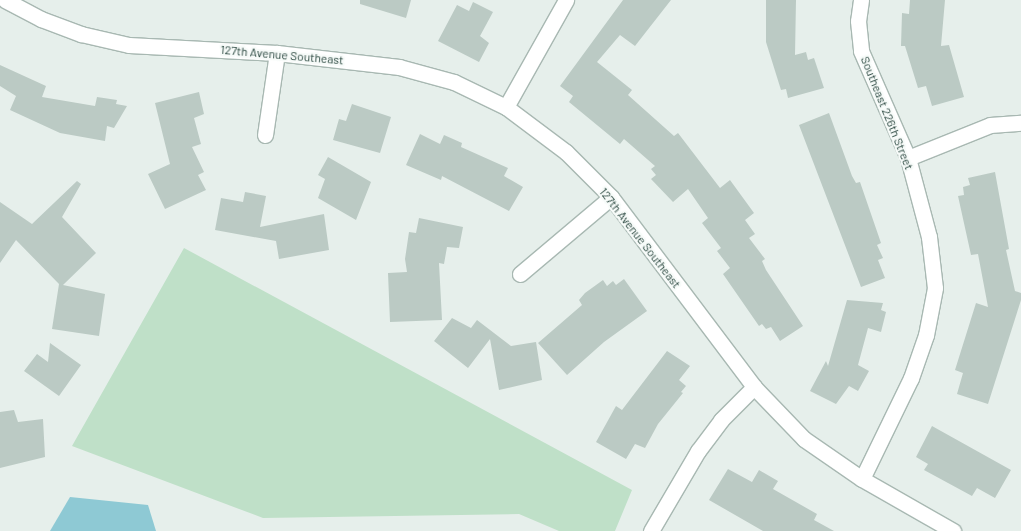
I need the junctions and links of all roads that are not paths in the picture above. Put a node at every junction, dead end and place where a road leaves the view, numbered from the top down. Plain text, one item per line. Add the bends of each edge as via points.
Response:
1 (5, 0) edge
2 (566, 0) edge
3 (861, 0) edge
4 (277, 53) junction
5 (506, 107) junction
6 (1021, 123) edge
7 (265, 135) dead end
8 (908, 158) junction
9 (611, 197) junction
10 (520, 274) dead end
11 (754, 387) junction
12 (862, 479) junction
13 (651, 531) edge
14 (953, 531) edge

1 - 4 street, 127th Avenue Southeast via 41,20 81,34 129,45
2 - 5 street
3 - 8 street, Southeast 226th Street via 858,21 861,51
4 - 5 street, 127th Avenue Southeast via 399,67 454,82
4 - 7 street
5 - 9 street, 127th Avenue Southeast via 566,152
6 - 8 street via 990,125
8 - 12 street, Southeast 226th Street via 929,238 935,288 926,335 911,378
9 - 10 street
9 - 11 street, 127th Avenue Southeast
11 - 12 street, 127th Avenue Southeast via 804,439
11 - 13 street via 721,420 698,451
12 - 14 street, 127th Avenue Southeast

